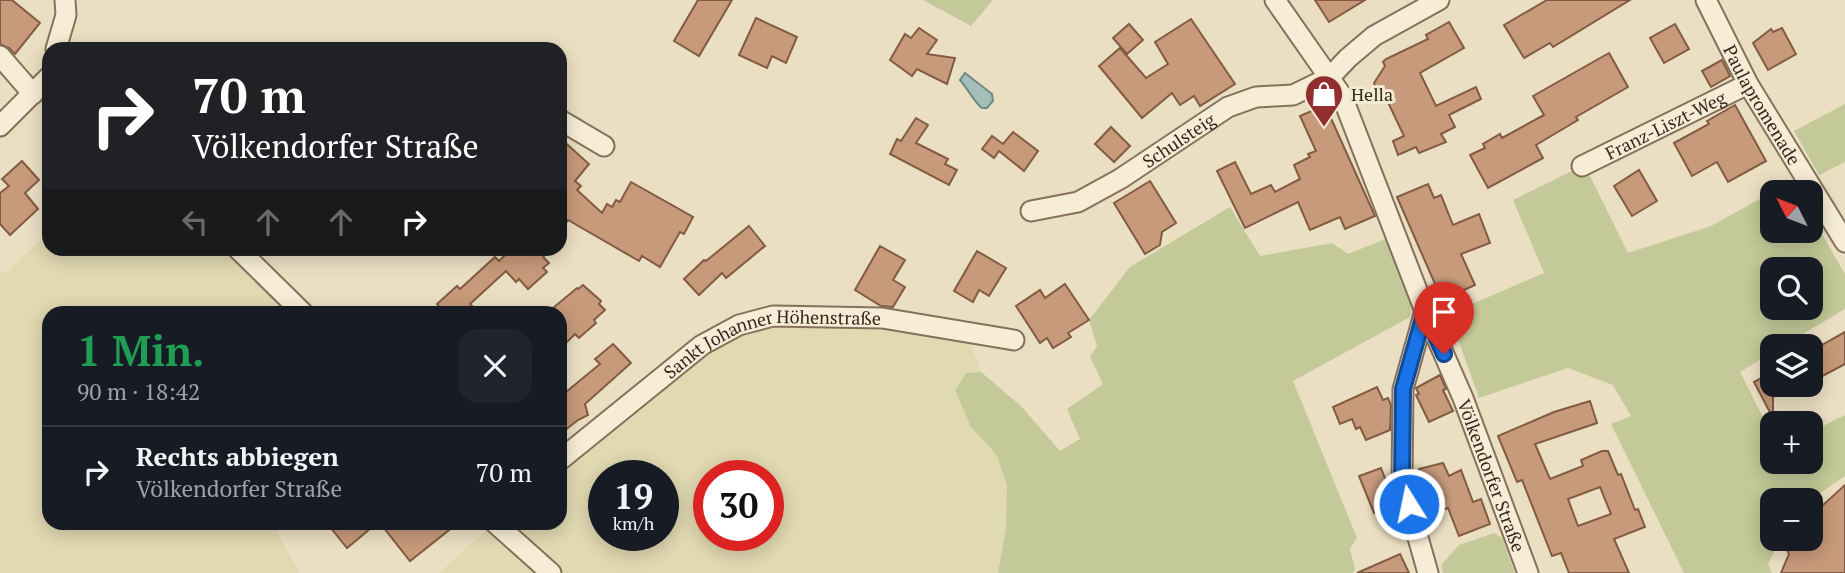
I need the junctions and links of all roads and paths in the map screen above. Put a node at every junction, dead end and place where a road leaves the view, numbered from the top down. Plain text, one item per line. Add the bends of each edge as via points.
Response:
1 (65, 0) edge
2 (1275, 0) edge
3 (1439, 0) edge
4 (1706, 0) edge
5 (58, 42) edge
6 (0, 56) edge
7 (1330, 77) junction
8 (42, 84) edge
9 (1748, 84) junction
10 (33, 94) junction
11 (567, 124) edge
12 (0, 126) edge
13 (604, 146) dead end
14 (1582, 166) dead end
15 (1031, 211) dead end
16 (1845, 242) edge
17 (245, 256) edge
18 (296, 306) edge
19 (1425, 311) junction
20 (1014, 340) dead end
21 (567, 454) edge
22 (503, 530) edge
23 (551, 573) edge
24 (1428, 573) edge
25 (1528, 573) edge

1 - 5 street
2 - 7 street, Völkendorfer Straße
3 - 7 street via 1374,36
4 - 9 street, Paulapromenade
6 - 10 street
7 - 15 street, Schulsteig via 1293,95 1256,97 1228,107 1078,201
7 - 19 street, Völkendorfer Straße via 1367,156
8 - 10 street
9 - 14 street, Franz-Liszt-Weg
9 - 16 street, Paulapromenade
10 - 12 street
11 - 13 street
17 - 18 street
19 - 24 street via 1403,389 1402,481
19 - 25 street, Völkendorfer Straße via 1463,398
20 - 21 street, Sankt Johanner Höhenstraße via 882,318 761,319 702,345
22 - 23 street

